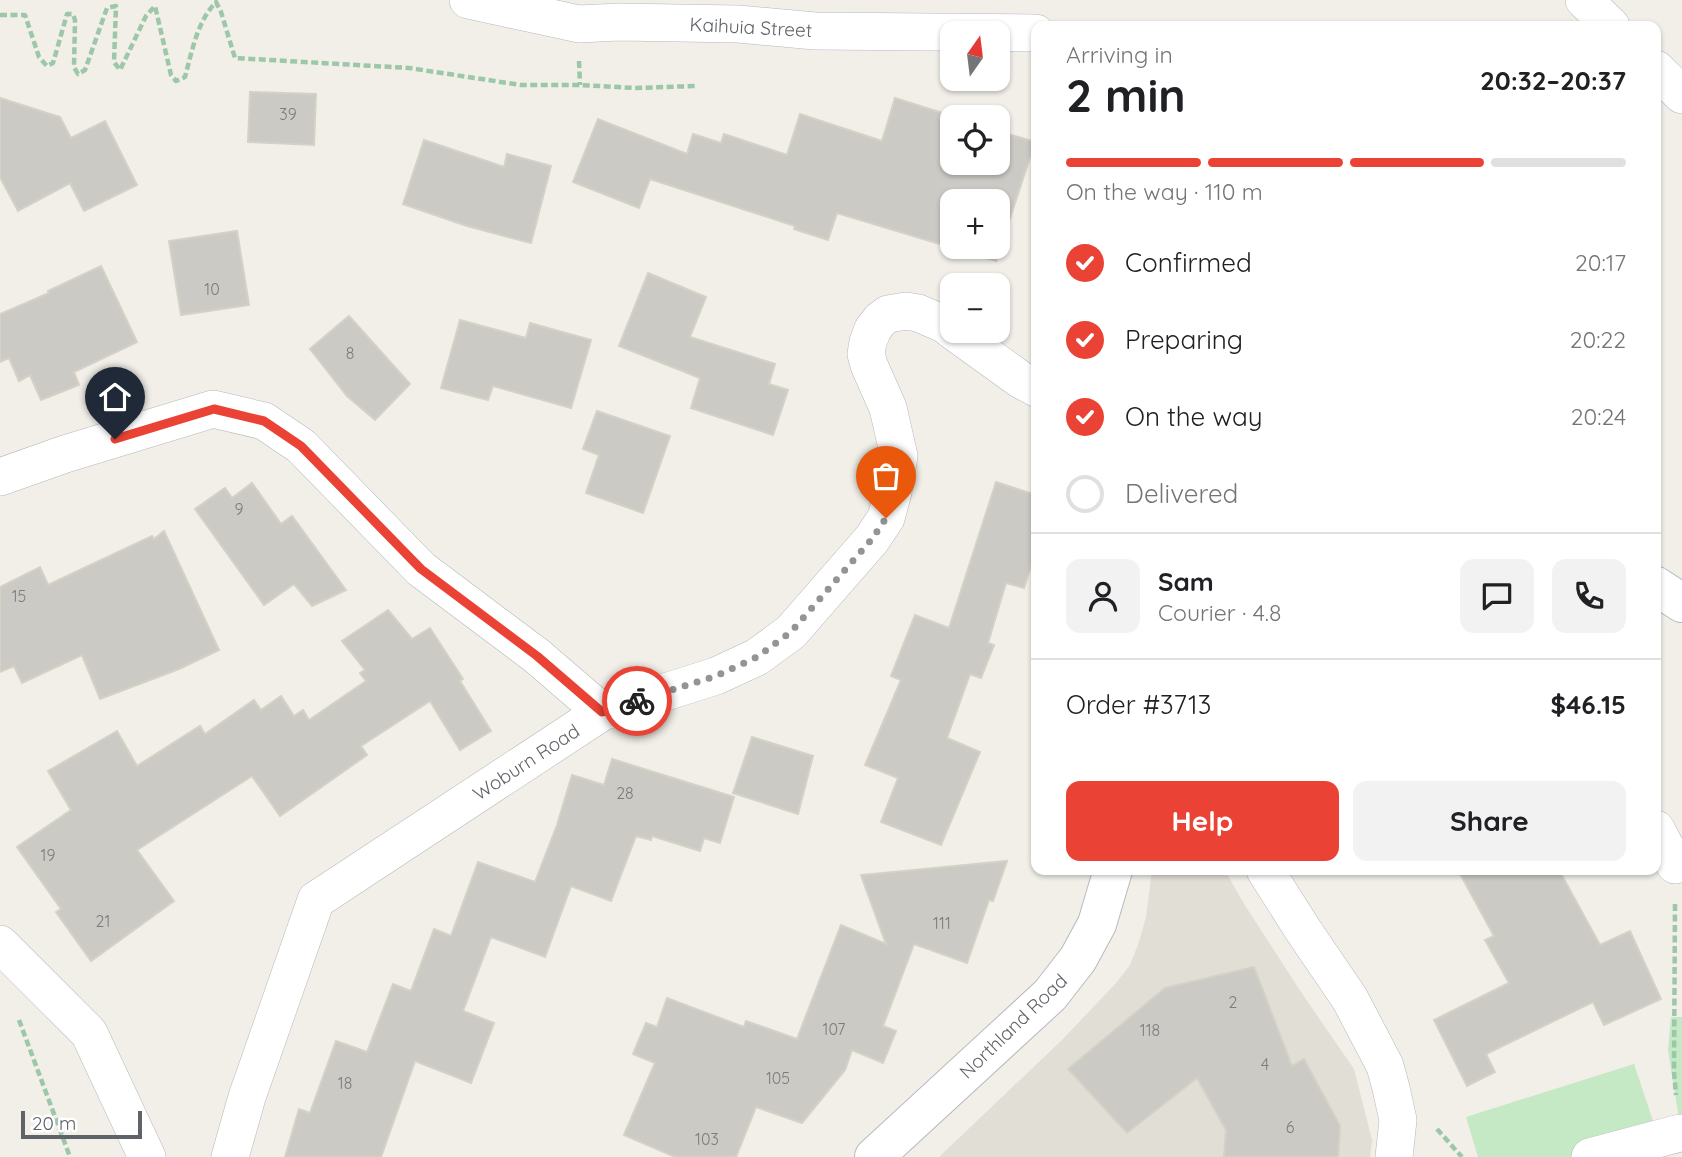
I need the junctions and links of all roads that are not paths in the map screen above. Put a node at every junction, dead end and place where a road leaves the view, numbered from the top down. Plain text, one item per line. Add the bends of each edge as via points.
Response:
1 (468, 0) edge
2 (1584, 0) edge
3 (737, 12) edge
4 (1606, 21) edge
5 (1031, 33) edge
6 (1661, 74) edge
7 (1682, 95) edge
8 (940, 322) edge
9 (970, 343) edge
10 (1031, 385) edge
11 (0, 477) edge
12 (1661, 589) edge
13 (1682, 603) edge
14 (602, 712) junction
15 (1661, 838) edge
16 (1675, 864) road end
17 (1112, 875) edge
18 (1268, 875) edge
19 (0, 943) edge
20 (1680, 1133) road end
21 (147, 1157) edge
22 (230, 1157) edge
23 (874, 1157) edge
24 (1394, 1157) edge
25 (1590, 1157) edge

1 - 3 street, Kaihuia Street via 579,24
2 - 4 street
3 - 5 street, Kaihuia Street via 815,31
6 - 7 street
8 - 14 street, Woburn Road via 906,311 888,314 868,342 866,354 888,408 899,456 886,518 872,539 791,632 757,657 716,676
9 - 10 street, Woburn Road
11 - 14 street via 214,409 264,421 301,446 421,569 537,656
12 - 13 street
14 - 22 street, Woburn Road via 316,900
15 - 16 street
17 - 23 street, Northland Road via 1097,924 1079,959 1050,995
18 - 24 street via 1350,999 1384,1066 1398,1120
19 - 21 street via 89,1033
20 - 25 street

